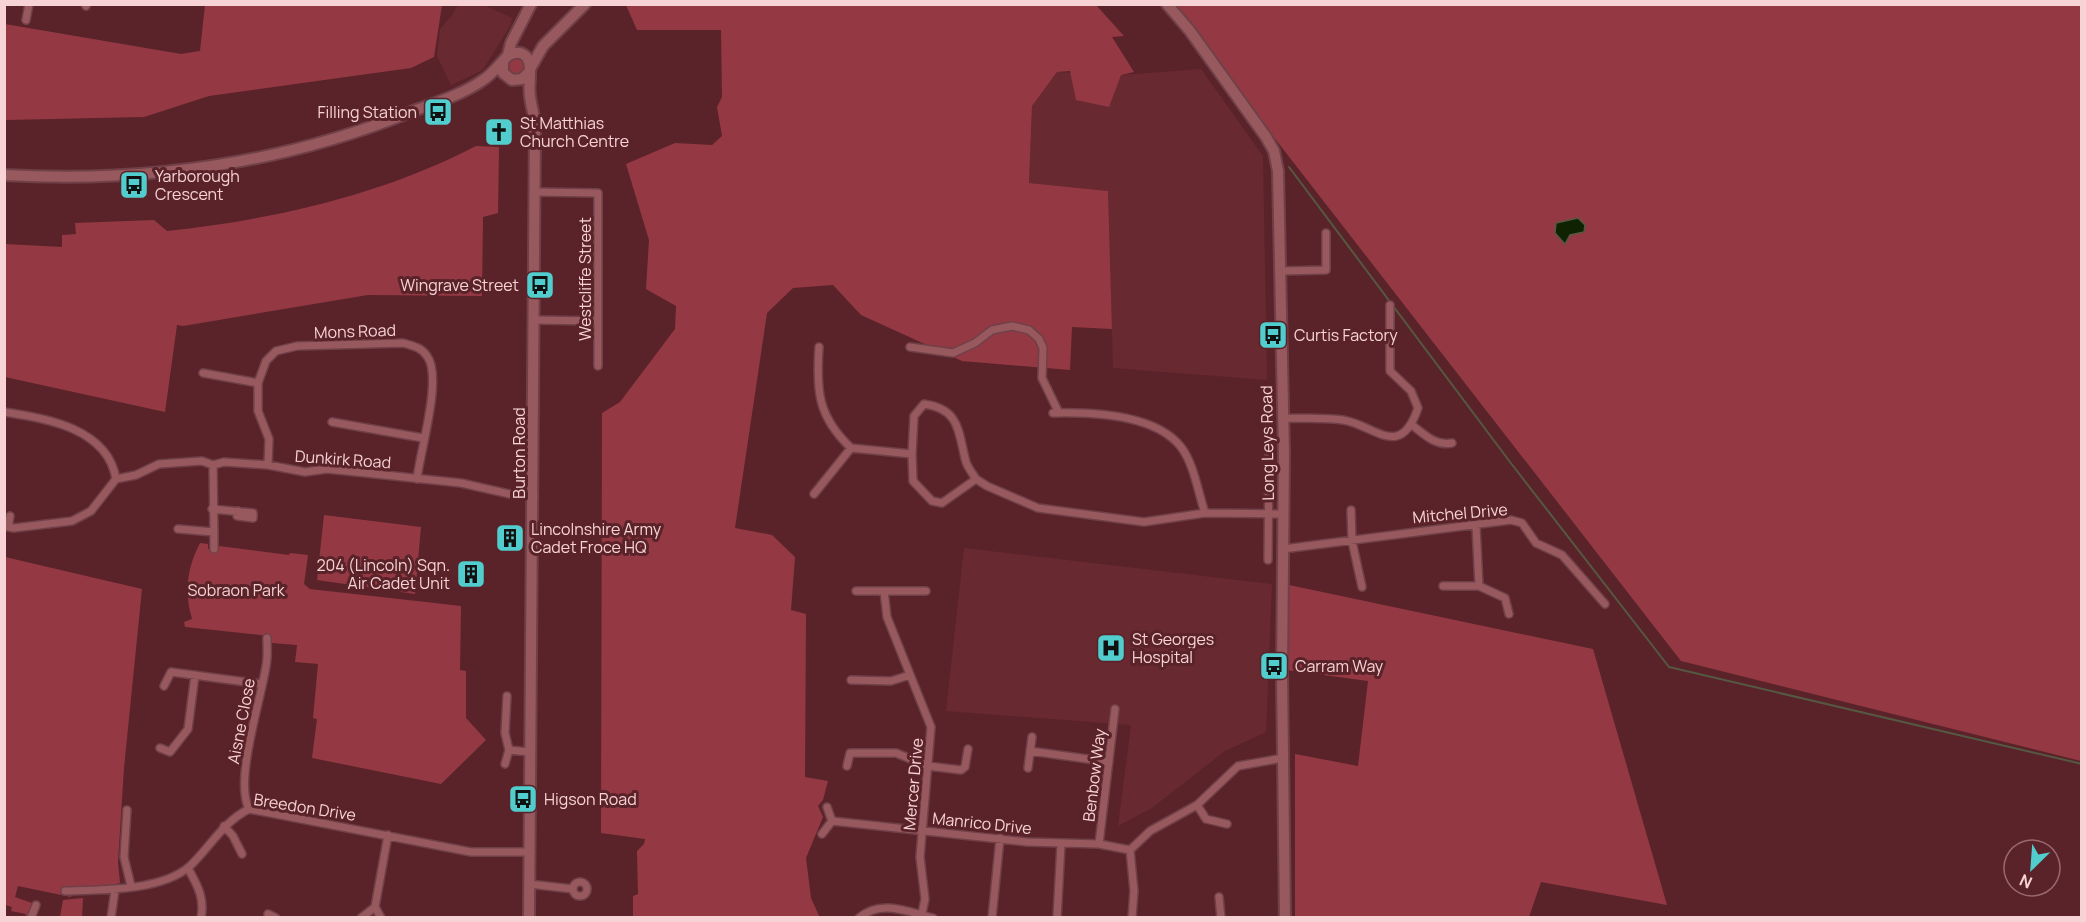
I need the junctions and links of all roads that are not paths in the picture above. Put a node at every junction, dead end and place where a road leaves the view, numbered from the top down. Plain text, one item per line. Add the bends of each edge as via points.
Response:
1 (29, 4) edge
2 (531, 4) edge
3 (585, 4) edge
4 (1167, 4) edge
5 (26, 20) dead end
6 (543, 46) junction
7 (513, 56) junction
8 (529, 70) junction
9 (510, 79) junction
10 (483, 80) junction
11 (530, 96) junction
12 (4, 175) edge
13 (535, 192) junction
14 (1326, 233) dead end
15 (1281, 271) junction
16 (1390, 305) dead end
17 (534, 320) junction
18 (598, 321) junction
19 (819, 347) dead end
20 (910, 347) dead end
21 (598, 366) dead end
22 (203, 373) dead end
23 (258, 383) junction
24 (4, 412) edge
25 (26, 416) junction
26 (1282, 418) junction
27 (332, 422) dead end
28 (25, 425) dead end
29 (1412, 425) junction
30 (423, 438) junction
31 (1452, 443) dead end
32 (850, 448) junction
33 (1269, 448) dead end
34 (912, 454) junction
35 (213, 465) junction
36 (268, 465) junction
37 (116, 479) junction
38 (417, 479) junction
39 (976, 479) junction
40 (814, 494) dead end
41 (534, 496) junction
42 (212, 509) junction
43 (1351, 510) dead end
44 (238, 511) dead end
45 (1205, 513) junction
46 (1269, 513) junction
47 (1283, 513) junction
48 (10, 516) dead end
49 (6, 526) edge
50 (1476, 526) junction
51 (178, 529) dead end
52 (214, 532) junction
53 (1352, 541) junction
54 (214, 549) dead end
55 (1283, 549) junction
56 (1268, 560) dead end
57 (1443, 586) dead end
58 (1479, 586) junction
59 (1362, 587) dead end
60 (856, 591) dead end
61 (884, 591) junction
62 (926, 591) dead end
63 (1605, 604) dead end
64 (1509, 614) dead end
65 (267, 638) dead end
66 (195, 675) junction
67 (910, 675) junction
68 (851, 680) dead end
69 (261, 684) junction
70 (164, 686) dead end
71 (507, 696) dead end
72 (1115, 709) dead end
73 (1032, 737) dead end
74 (160, 748) dead end
75 (968, 749) dead end
76 (508, 750) junction
77 (1030, 751) junction
78 (529, 752) junction
79 (1283, 758) junction
80 (1109, 762) junction
81 (505, 764) dead end
82 (846, 766) dead end
83 (928, 766) junction
84 (1028, 768) dead end
85 (1197, 805) junction
86 (827, 807) dead end
87 (249, 809) junction
88 (127, 810) dead end
89 (832, 821) junction
90 (1227, 824) dead end
91 (224, 826) junction
92 (922, 830) junction
93 (822, 834) dead end
94 (388, 835) junction
95 (1000, 838) junction
96 (1060, 844) junction
97 (1099, 844) junction
98 (1130, 850) junction
99 (531, 852) junction
100 (242, 854) dead end
101 (188, 868) junction
102 (529, 884) junction
103 (131, 886) junction
104 (573, 889) dead end
105 (115, 890) junction
106 (65, 891) dead end
107 (1219, 897) dead end
108 (36, 905) dead end
109 (375, 908) junction
110 (922, 916) edge
111 (31, 918) edge
112 (111, 918) edge
113 (201, 918) edge
114 (361, 918) edge
115 (381, 918) edge
116 (529, 918) edge
117 (859, 918) edge
118 (933, 918) edge
119 (992, 918) edge
120 (1057, 918) edge
121 (1132, 918) edge
122 (1221, 918) edge
123 (1285, 918) edge

1 - 5 street
2 - 7 main road via 517,31
3 - 6 main road
4 - 15 main road, Long Leys Road via 1221,73 1274,151 1279,180
6 - 7 main road
6 - 8 main road
7 - 8 main road via 529,62
7 - 9 main road via 502,69
7 - 10 main road
8 - 9 main road via 522,79
8 - 11 main road, Burton Road
9 - 10 main road
9 - 11 main road
10 - 12 main road via 389,121 310,146 228,164 96,178
11 - 13 main road, Burton Road via 535,124
13 - 17 main road, Burton Road
13 - 18 street, Westcliffe Street via 598,193
14 - 15 street via 1326,270
15 - 26 main road, Long Leys Road
16 - 29 street via 1389,371 1410,391 1418,408
17 - 18 street
17 - 41 main road, Burton Road
18 - 21 street, Westcliffe Street
19 - 32 street via 817,376 823,410 836,434
20 - 45 street via 953,353 992,330 1012,326 1029,330 1043,348 1042,378 1056,413 1125,417 1159,431 1180,446
22 - 23 street
23 - 30 street, Mons Road via 266,361 276,351 297,346 402,343 419,348 429,358 433,387
23 - 36 street, Mons Road via 258,411 269,439
24 - 25 street
25 - 28 street
25 - 37 street via 68,425 94,441 114,462
26 - 29 street via 1345,420 1382,437 1400,434
26 - 47 main road, Long Leys Road
27 - 30 street
29 - 31 street via 1435,442
30 - 38 street, Mons Road
32 - 34 street
32 - 40 street
33 - 46 street
34 - 39 street via 913,481 932,501 942,503
34 - 39 street via 914,416 924,404 936,406 954,419 966,463
35 - 36 street, Dunkirk Road
35 - 37 street, Dunkirk Road via 202,461 159,464
35 - 42 street
36 - 38 street, Dunkirk Road via 305,472 327,469
37 - 49 street via 91,511 72,521
38 - 41 street, Dunkirk Road
39 - 45 street via 1038,508 1144,522
41 - 78 main road, Burton Road
42 - 44 street
42 - 52 street
43 - 53 street
45 - 46 street
46 - 47 street
46 - 56 street
47 - 55 main road, Long Leys Road
48 - 49 street
50 - 53 street, Mitchel Drive
50 - 58 street
50 - 63 street, Mitchel Drive via 1511,520 1522,523 1536,543 1562,555
51 - 52 street
52 - 54 street
53 - 55 street, Mitchel Drive
53 - 59 street
55 - 79 main road, Long Leys Road
57 - 58 street
58 - 64 street via 1505,598
60 - 61 street
61 - 62 street
61 - 67 street, Mercer Drive via 887,617
65 - 69 street, Aisne Close
66 - 69 street
66 - 70 street via 171,672
66 - 74 street via 188,729 171,752
67 - 68 street via 891,681
67 - 83 street, Mercer Drive via 931,727
69 - 87 street, Aisne Close via 243,778
71 - 76 street
72 - 80 street, Benbow Way
73 - 77 street
75 - 83 street via 961,770
76 - 78 street
76 - 81 street
77 - 80 street
77 - 84 street
78 - 99 main road, Burton Road
79 - 85 street via 1238,766
79 - 123 main road, Long Leys Road
80 - 97 street, Benbow Way
82 - 83 street via 850,753 896,753
83 - 92 street, Mercer Drive
85 - 90 street via 1206,819
85 - 98 street via 1150,831
86 - 89 street
87 - 91 street, Breedon Drive
87 - 94 street, Breedon Drive
88 - 103 street via 124,857
89 - 92 street, Manrico Drive
89 - 93 street
91 - 100 street
91 - 101 street, Breedon Drive
92 - 95 street, Manrico Drive
92 - 110 street, Mercer Drive
94 - 99 street, Breedon Drive via 471,852
94 - 109 street
95 - 96 street, Manrico Drive
95 - 119 street
96 - 97 street, Manrico Drive
96 - 120 street
97 - 98 street, Manrico Drive
98 - 121 street
99 - 102 main road, Burton Road
101 - 103 street, Breedon Drive via 151,883
101 - 113 street via 201,893
102 - 104 street
102 - 116 main road, Burton Road
103 - 105 street, Breedon Drive
105 - 106 street, Breedon Drive
105 - 112 street
107 - 122 street
108 - 111 street
109 - 114 street
109 - 115 street
110 - 117 street via 885,907 870,910
110 - 118 street

